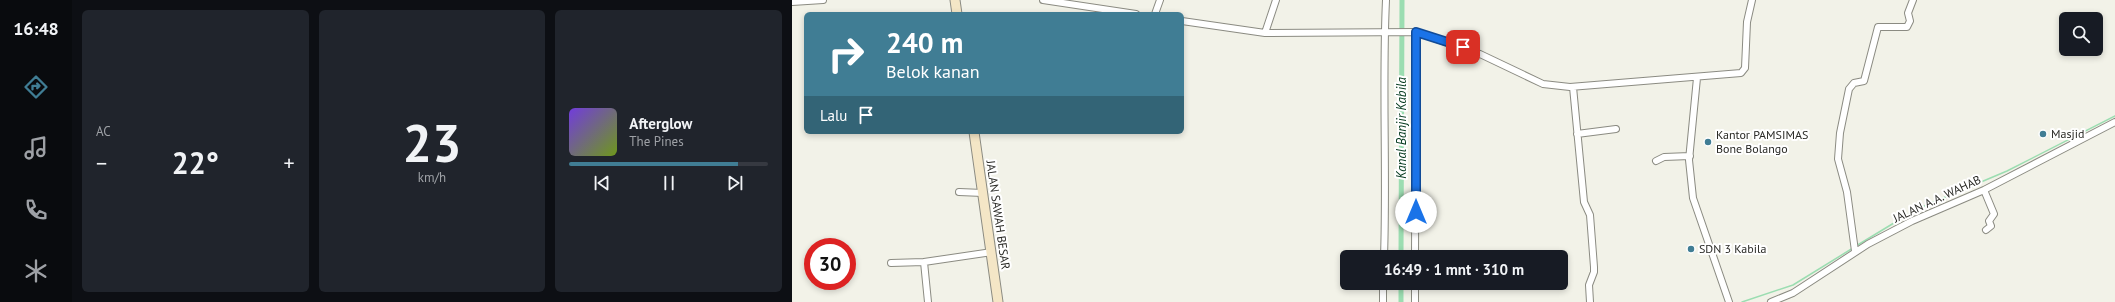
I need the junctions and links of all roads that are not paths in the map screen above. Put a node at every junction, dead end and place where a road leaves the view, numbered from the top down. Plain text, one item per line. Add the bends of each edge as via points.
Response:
1 (823, 0) edge
2 (955, 0) edge
3 (1043, 0) edge
4 (1160, 0) edge
5 (1276, 0) edge
6 (1386, 0) edge
7 (1752, 0) edge
8 (1913, 0) edge
9 (792, 2) edge
10 (1062, 2) edge
11 (957, 12) edge
12 (1124, 12) edge
13 (1157, 12) edge
14 (1184, 21) edge
15 (1386, 32) junction
16 (1413, 32) junction
17 (1265, 33) junction
18 (1697, 78) junction
19 (1573, 87) junction
20 (2115, 122) edge
21 (1616, 129) dead end
22 (974, 134) edge
23 (1577, 134) junction
24 (1690, 156) junction
25 (1656, 161) dead end
26 (1984, 190) junction
27 (959, 192) dead end
28 (983, 193) junction
29 (1986, 230) dead end
30 (1855, 248) junction
31 (1384, 250) edge
32 (1416, 250) edge
33 (992, 252) junction
34 (924, 262) junction
35 (891, 263) dead end
36 (1383, 290) edge
37 (1416, 290) edge
38 (928, 302) edge
39 (998, 302) edge
40 (1383, 302) edge
41 (1416, 302) edge
42 (1590, 302) edge
43 (1729, 302) edge
44 (1771, 302) edge

1 - 9 street
2 - 11 main road
3 - 10 street
4 - 13 street
5 - 17 street
6 - 15 street
7 - 18 street via 1747,22 1744,68 1741,74
8 - 30 street via 1908,13 1910,21 1907,27 1878,27 1864,81 1854,83 1849,90 1840,133 1838,159 1847,192
10 - 12 street
14 - 17 street
15 - 16 street
15 - 17 street
15 - 31 street
16 - 19 street via 1480,54 1543,84
16 - 32 street
18 - 19 street
18 - 24 street
19 - 23 street
20 - 26 street, JALAN A.A. WAHAB
21 - 23 street
22 - 28 main road, JALAN SAWAH BESAR
23 - 42 street via 1584,202 1590,219 1594,267 1588,285
24 - 25 street via 1664,157
24 - 43 street via 1694,205
26 - 29 street via 1994,214 1989,221 1991,226
26 - 30 street, JALAN A.A. WAHAB
27 - 28 street
28 - 33 main road, JALAN SAWAH BESAR
30 - 44 street, JALAN A.A. WAHAB via 1800,289
33 - 34 street
33 - 39 main road, JALAN SAWAH BESAR
34 - 35 street
34 - 38 street
36 - 40 street
37 - 41 street

